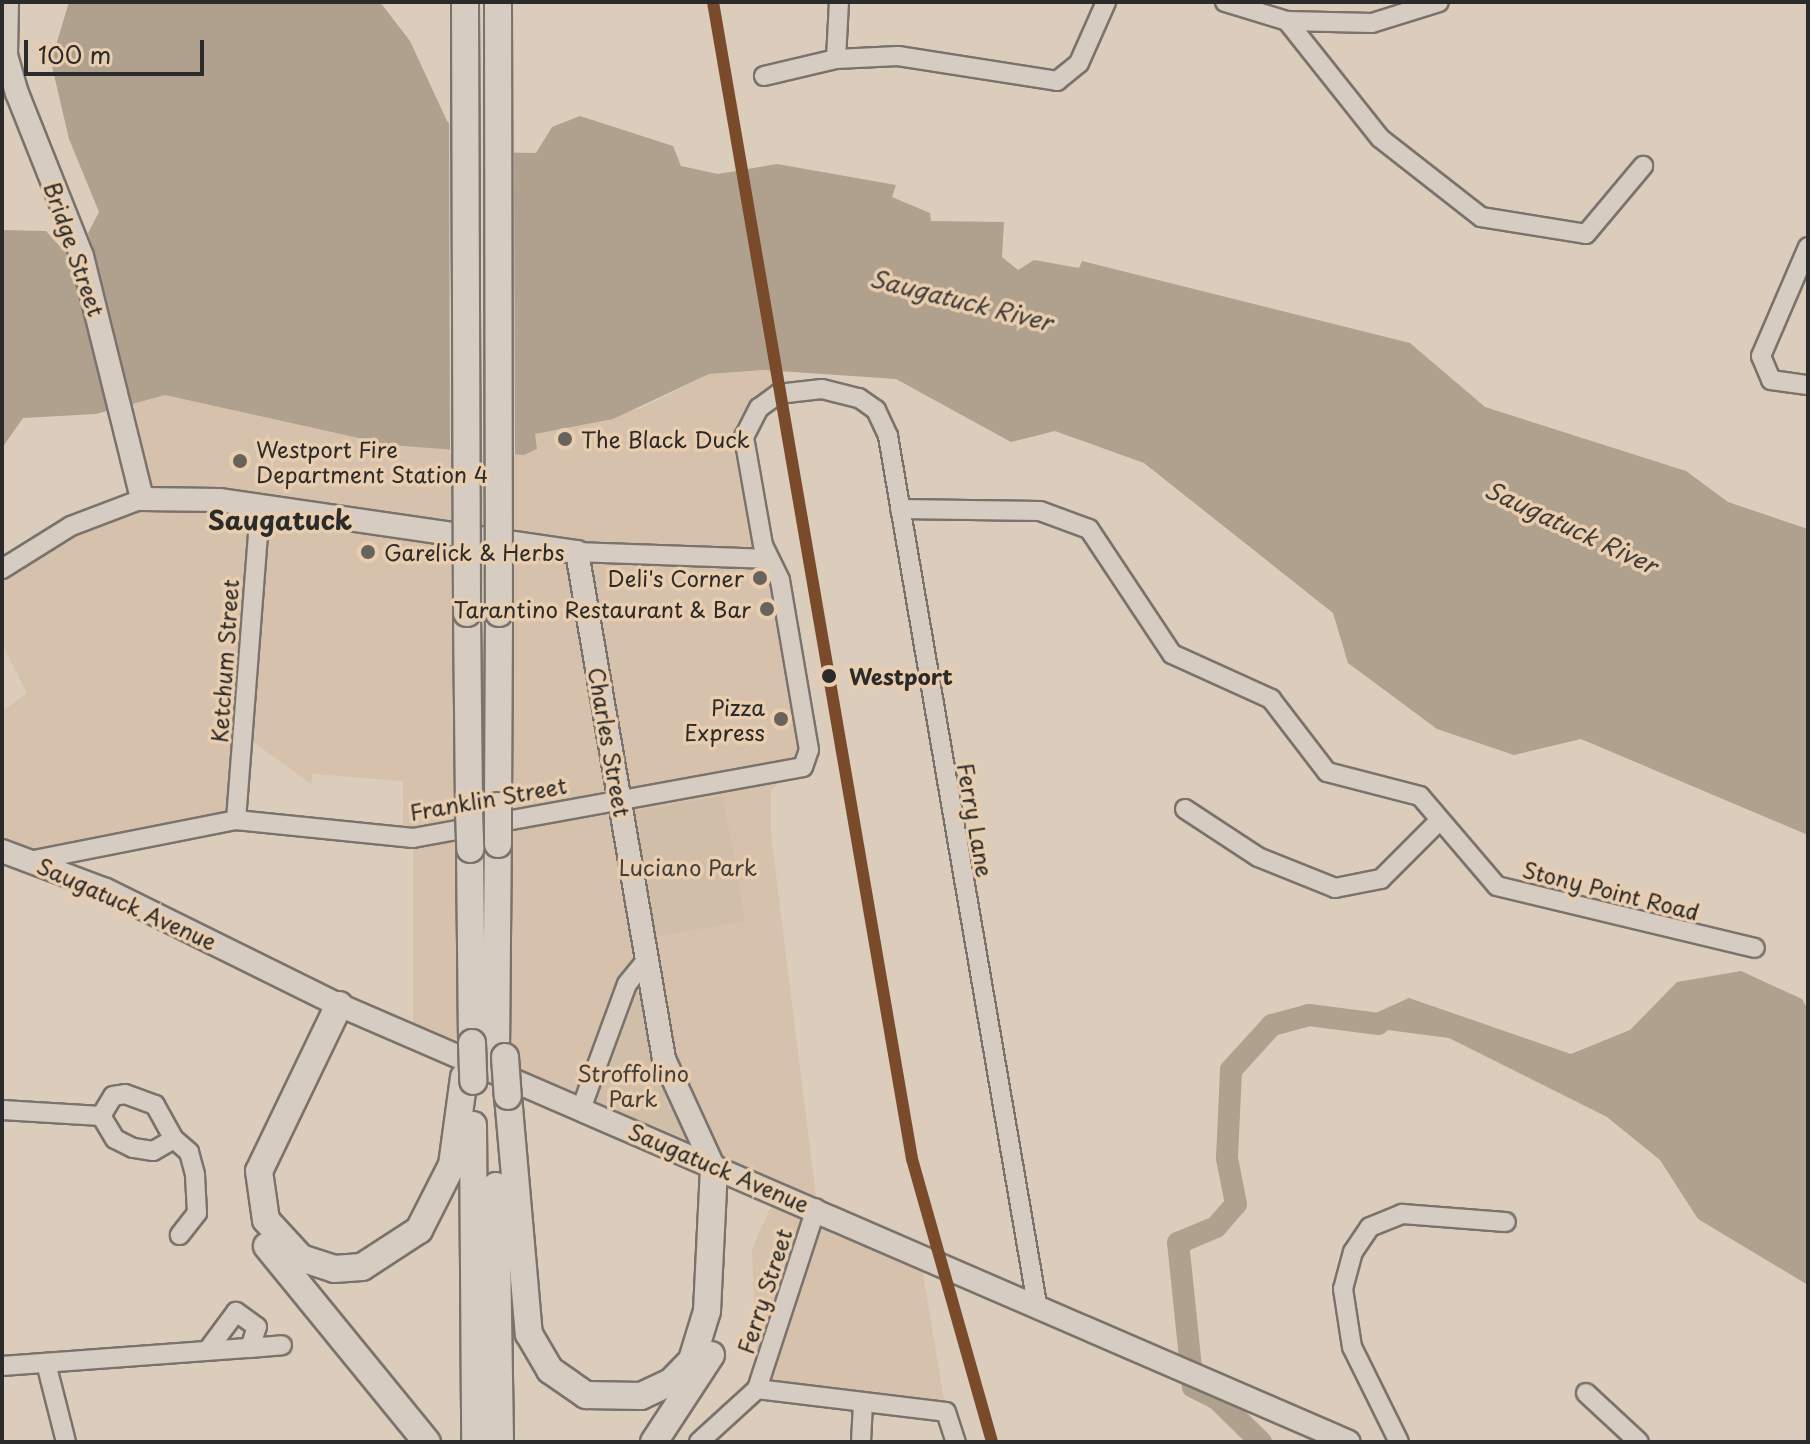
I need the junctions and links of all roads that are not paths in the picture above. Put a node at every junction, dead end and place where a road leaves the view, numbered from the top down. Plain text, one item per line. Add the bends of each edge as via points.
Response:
1 (7, 2) edge
2 (465, 2) edge
3 (498, 2) edge
4 (839, 2) edge
5 (1106, 2) edge
6 (1225, 2) edge
7 (1439, 2) edge
8 (1287, 21) junction
9 (836, 59) junction
10 (764, 76) dead end
11 (1643, 166) dead end
12 (1808, 247) edge
13 (1808, 385) edge
14 (142, 499) junction
15 (260, 506) junction
16 (900, 509) junction
17 (577, 552) junction
18 (769, 559) junction
19 (2, 569) edge
20 (620, 800) junction
21 (1185, 809) dead end
22 (236, 820) junction
23 (1437, 823) junction
24 (2, 851) edge
25 (34, 860) junction
26 (1755, 948) dead end
27 (647, 959) junction
28 (484, 978) junction
29 (339, 1005) junction
30 (485, 1048) junction
31 (485, 1086) junction
32 (581, 1109) junction
33 (2, 1110) edge
34 (101, 1116) junction
35 (174, 1139) junction
36 (714, 1168) junction
37 (816, 1208) junction
38 (1506, 1222) dead end
39 (180, 1235) dead end
40 (1037, 1304) junction
41 (282, 1345) dead end
42 (210, 1347) junction
43 (250, 1348) junction
44 (46, 1363) junction
45 (2, 1366) edge
46 (757, 1389) junction
47 (1586, 1393) dead end
48 (863, 1404) junction
49 (66, 1442) edge
50 (427, 1442) edge
51 (475, 1442) edge
52 (500, 1442) edge
53 (654, 1442) edge
54 (699, 1442) edge
55 (861, 1442) edge
56 (956, 1442) edge
57 (1349, 1442) edge
58 (1399, 1442) edge
59 (1639, 1442) edge

1 - 14 main road, Bridge Street via 6,55 82,256
2 - 28 highway, bridge via 469,811
3 - 28 highway, bridge via 498,844
4 - 9 street
5 - 9 street via 1079,63 1057,81 939,58
6 - 8 street
7 - 8 street via 1372,23
8 - 11 street via 1380,138 1481,217 1586,234
9 - 10 street
12 - 13 street via 1761,356 1771,380
14 - 15 main road
14 - 19 street via 71,526
15 - 17 main road
15 - 22 street, Ketchum Street
16 - 18 street, Ferry Lane via 876,410 851,394 816,389 773,396 746,430 744,455
16 - 23 street, Stony Point Road via 1040,511 1089,529 1172,654 1271,699 1327,772 1420,796
16 - 40 street, Ferry Lane
17 - 18 street
17 - 20 main road, Charles Street
18 - 20 street, Franklin Street via 780,580 806,764
20 - 22 street, Franklin Street via 413,838
20 - 27 main road, Charles Street
21 - 23 street via 1258,857 1335,888 1381,879
22 - 25 street, Franklin Street
23 - 26 street, Stony Point Road via 1497,886
24 - 25 main road, Saugatuck Avenue
25 - 29 main road, Saugatuck Avenue
27 - 32 street via 627,984
27 - 36 main road, Charles Street via 664,1059
28 - 30 highway
29 - 31 highway via 259,1171 266,1220 301,1258 334,1269 362,1267 419,1230
29 - 32 main road, Saugatuck Avenue
29 - 50 highway via 257,1137 246,1197 271,1252
30 - 31 highway
30 - 31 highway
31 - 36 highway via 529,1334 550,1370 586,1395 641,1396 671,1382 692,1360 707,1311
31 - 51 highway
31 - 52 highway
32 - 36 main road, Saugatuck Avenue
33 - 34 street
34 - 35 street via 115,1139 133,1148 153,1151
34 - 35 street via 113,1096 141,1097 172,1125
35 - 39 street via 189,1152 195,1175 197,1213
36 - 37 main road, Saugatuck Avenue
36 - 53 highway via 720,1184 717,1332 702,1373
37 - 40 main road, Saugatuck Avenue
37 - 46 street, Ferry Street
38 - 58 street via 1402,1214 1370,1227 1353,1252 1343,1289 1350,1339
40 - 57 main road, Saugatuck Avenue
41 - 43 street
42 - 43 street
42 - 43 street via 236,1312 257,1327
42 - 44 street
44 - 45 street
44 - 49 street
46 - 48 street
46 - 54 street
47 - 59 street
48 - 55 street
48 - 56 street via 946,1412

